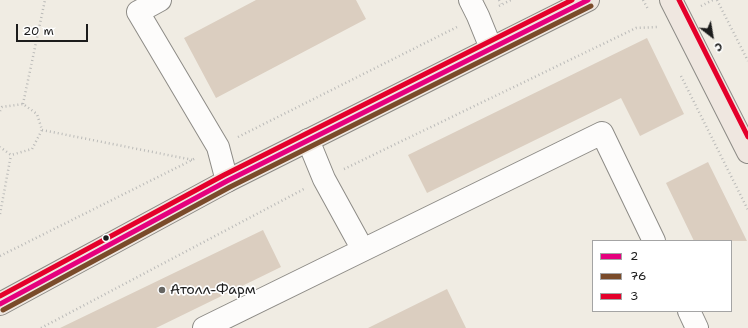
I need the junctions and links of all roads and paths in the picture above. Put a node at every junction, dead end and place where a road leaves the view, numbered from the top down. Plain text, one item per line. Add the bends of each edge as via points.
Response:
1 (45, 0) edge
2 (160, 0) edge
3 (499, 0) edge
4 (511, 0) edge
5 (588, 0) edge
6 (671, 0) edge
7 (717, 0) edge
8 (502, 4) junction
9 (474, 8) edge
10 (491, 48) junction
11 (748, 61) edge
12 (678, 70) dead end
13 (23, 104) junction
14 (0, 111) edge
15 (42, 130) junction
16 (308, 140) junction
17 (0, 147) edge
18 (218, 147) junction
19 (748, 152) edge
20 (11, 154) junction
21 (193, 160) junction
22 (227, 181) junction
23 (748, 210) edge
24 (0, 214) edge
25 (654, 240) edge
26 (363, 250) junction
27 (0, 256) edge
28 (0, 304) edge
29 (689, 312) edge
30 (204, 328) edge
31 (697, 328) edge

1 - 13 path
2 - 18 lane via 138,12
3 - 8 path
4 - 8 path
5 - 10 main road
6 - 19 main road
7 - 11 path
8 - 9 path
9 - 10 lane
9 - 18 path
10 - 16 main road
12 - 23 path
13 - 14 path via 2,107
13 - 15 path via 37,114
15 - 20 path via 32,149
15 - 21 path
16 - 22 main road
16 - 26 lane via 324,179
17 - 20 path
18 - 21 path
18 - 22 lane
20 - 24 path
21 - 27 path
22 - 28 main road
25 - 26 lane via 602,133
26 - 30 lane
29 - 31 lane

